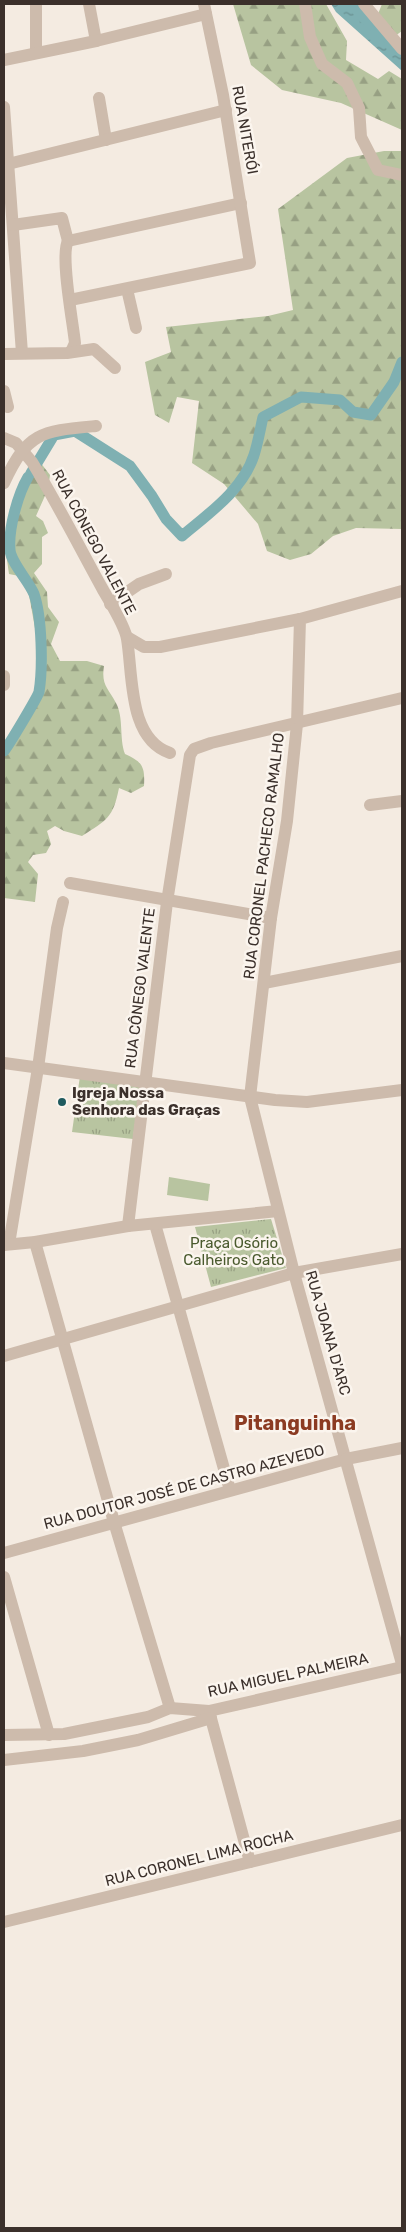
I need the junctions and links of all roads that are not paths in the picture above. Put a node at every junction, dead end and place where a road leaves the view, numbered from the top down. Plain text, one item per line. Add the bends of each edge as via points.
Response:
1 (36, 4) edge
2 (89, 4) edge
3 (305, 4) edge
4 (364, 4) edge
5 (205, 9) edge
6 (96, 41) junction
7 (402, 50) edge
8 (36, 53) junction
9 (4, 60) edge
10 (99, 98) dead end
11 (4, 107) edge
12 (226, 110) junction
13 (106, 140) junction
14 (8, 164) junction
15 (402, 175) edge
16 (241, 204) junction
17 (13, 225) junction
18 (68, 241) junction
19 (127, 289) junction
20 (70, 300) junction
21 (136, 328) dead end
22 (71, 352) junction
23 (4, 354) edge
24 (22, 354) junction
25 (115, 368) dead end
26 (4, 390) edge
27 (8, 407) dead end
28 (96, 426) dead end
29 (4, 438) edge
30 (24, 450) junction
31 (4, 483) edge
32 (166, 574) dead end
33 (402, 591) edge
34 (110, 604) junction
35 (300, 619) junction
36 (127, 638) junction
37 (4, 676) edge
38 (4, 685) edge
39 (402, 698) edge
40 (297, 724) junction
41 (170, 752) dead end
42 (402, 801) edge
43 (370, 805) dead end
44 (70, 883) dead end
45 (62, 902) dead end
46 (167, 902) junction
47 (270, 918) junction
48 (402, 956) edge
49 (264, 983) junction
50 (4, 1063) edge
51 (38, 1068) junction
52 (146, 1082) junction
53 (402, 1090) edge
54 (250, 1097) junction
55 (278, 1210) junction
56 (155, 1224) junction
57 (128, 1226) junction
58 (34, 1242) junction
59 (6, 1244) edge
60 (402, 1254) edge
61 (294, 1273) junction
62 (178, 1306) junction
63 (63, 1339) junction
64 (4, 1356) edge
65 (402, 1448) edge
66 (346, 1459) junction
67 (230, 1490) junction
68 (114, 1522) junction
69 (4, 1553) edge
70 (4, 1577) edge
71 (402, 1665) edge
72 (170, 1708) junction
73 (210, 1714) junction
74 (4, 1735) edge
75 (49, 1735) junction
76 (4, 1760) edge
77 (402, 1825) edge
78 (250, 1862) junction
79 (4, 1922) edge

1 - 8 street
2 - 6 street
3 - 15 street via 310,38 322,64 347,83 359,108 361,137 378,170
4 - 7 street
5 - 6 street
5 - 12 street, RUA NITERÓI
6 - 8 street
8 - 9 street
10 - 13 street
11 - 14 street
12 - 13 street
12 - 16 street, RUA NITERÓI
13 - 14 street
14 - 17 street
16 - 18 street
16 - 19 street, RUA NITERÓI via 250,263
17 - 18 street via 62,218
17 - 24 street
18 - 20 street via 65,260
19 - 20 street
19 - 21 street
20 - 22 street via 75,343
22 - 24 street
22 - 25 street via 94,349
23 - 24 street
26 - 27 street
28 - 30 street via 44,433 35,437
29 - 30 street
30 - 31 street
30 - 34 street, RUA CÔNEGO VALENTE
32 - 34 street via 139,584
33 - 35 street
34 - 36 street, RUA CÔNEGO VALENTE
35 - 36 street via 160,647 144,647
35 - 40 street, RUA CORONEL PACHECO RAMALHO
36 - 41 street via 133,694 145,734 152,744
37 - 38 street
39 - 40 street
40 - 46 street, RUA CÔNEGO VALENTE via 194,749 190,756
40 - 47 street, RUA CORONEL PACHECO RAMALHO via 287,821
42 - 43 street
44 - 46 street
45 - 51 street
46 - 47 street
46 - 52 street, RUA CÔNEGO VALENTE
47 - 49 street, RUA CORONEL PACHECO RAMALHO
48 - 49 street
49 - 54 street, RUA CORONEL PACHECO RAMALHO
50 - 51 street
51 - 52 street
51 - 59 street
52 - 54 street
52 - 57 street, RUA CÔNEGO VALENTE
53 - 54 street via 307,1102
54 - 55 street, RUA JOANA D'ARC
55 - 56 street
55 - 61 street, RUA JOANA D'ARC
56 - 57 street
56 - 62 street
57 - 58 street
58 - 59 street
58 - 63 street
60 - 61 street
61 - 62 street
61 - 66 street, RUA JOANA D'ARC
62 - 63 street
62 - 67 street
63 - 64 street
63 - 68 street
65 - 66 street, RUA DOUTOR JOSÉ DE CASTRO AZEVEDO
66 - 67 street, RUA DOUTOR JOSÉ DE CASTRO AZEVEDO
66 - 71 street, RUA JOANA D'ARC
67 - 68 street, RUA DOUTOR JOSÉ DE CASTRO AZEVEDO
68 - 69 street, RUA DOUTOR JOSÉ DE CASTRO AZEVEDO
68 - 72 street
70 - 75 street
71 - 73 street, RUA MIGUEL PALMEIRA
72 - 73 street, RUA MIGUEL PALMEIRA
72 - 75 street, RUA MIGUEL PALMEIRA via 148,1717
73 - 76 street, RUA MIGUEL PALMEIRA via 138,1740 83,1751
73 - 78 street
74 - 75 street, RUA MIGUEL PALMEIRA
77 - 78 street, RUA CORONEL LIMA ROCHA
78 - 79 street, RUA CORONEL LIMA ROCHA

